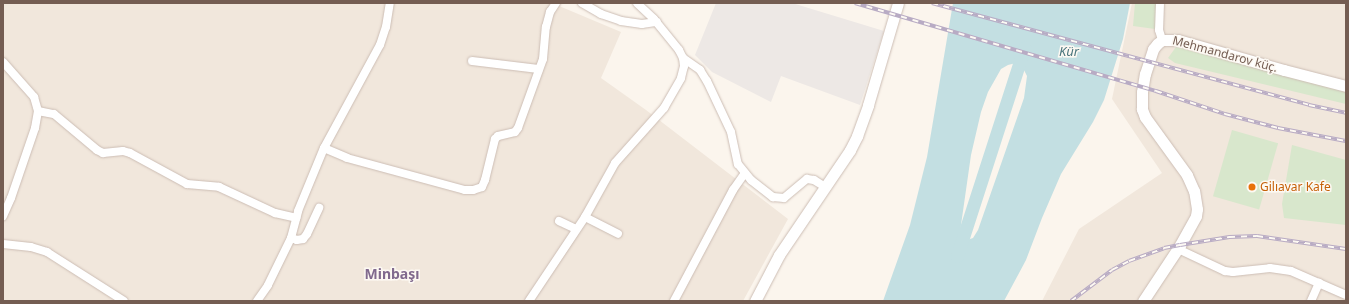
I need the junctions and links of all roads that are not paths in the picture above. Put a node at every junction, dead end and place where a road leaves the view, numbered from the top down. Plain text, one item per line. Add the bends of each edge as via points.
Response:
1 (390, 3) edge
2 (556, 3) edge
3 (582, 3) edge
4 (637, 3) edge
5 (898, 3) edge
6 (1160, 3) edge
7 (657, 22) junction
8 (1162, 40) junction
9 (683, 58) junction
10 (472, 60) dead end
11 (3, 62) edge
12 (539, 69) junction
13 (1346, 86) edge
14 (38, 111) junction
15 (324, 148) junction
16 (744, 174) junction
17 (825, 187) junction
18 (319, 208) dead end
19 (3, 216) edge
20 (585, 217) junction
21 (296, 218) junction
22 (559, 221) dead end
23 (576, 229) junction
24 (618, 234) dead end
25 (291, 238) junction
26 (3, 244) edge
27 (1178, 249) junction
28 (1319, 282) junction
29 (1346, 295) edge
30 (124, 301) edge
31 (257, 301) edge
32 (529, 301) edge
33 (674, 301) edge
34 (755, 301) edge
35 (1143, 301) edge
36 (1311, 301) edge

1 - 15 street via 386,27 377,51
2 - 12 street via 550,12 546,27 543,59
3 - 7 street via 601,14 621,21 642,24
4 - 7 street
5 - 17 street via 862,123 850,150
6 - 8 street via 1159,30
7 - 9 street
8 - 13 street, Mehmandarov küç. via 1178,40
8 - 27 street, Mehmandarov küç. via 1153,49 1145,74 1141,102 1145,117 1187,175 1197,200 1196,216
9 - 16 street via 700,70 707,81 732,132 735,158
9 - 20 street via 684,66 670,99 622,154
10 - 12 street
11 - 14 street via 34,97
12 - 15 street via 518,128 515,132 495,139 482,187 465,190 347,158
14 - 19 street via 35,128
14 - 21 street via 54,114 103,153 130,153 187,184 219,187 275,213
15 - 21 street
16 - 17 street via 773,197 784,198 807,179
16 - 33 street
17 - 34 street via 779,255
18 - 25 street via 303,239
20 - 23 street
20 - 24 street
21 - 25 street
22 - 23 street
23 - 32 street
25 - 31 street via 268,285
26 - 30 street via 31,247 47,252
27 - 28 street via 1225,271 1280,268
27 - 35 street
28 - 29 street
28 - 36 street

